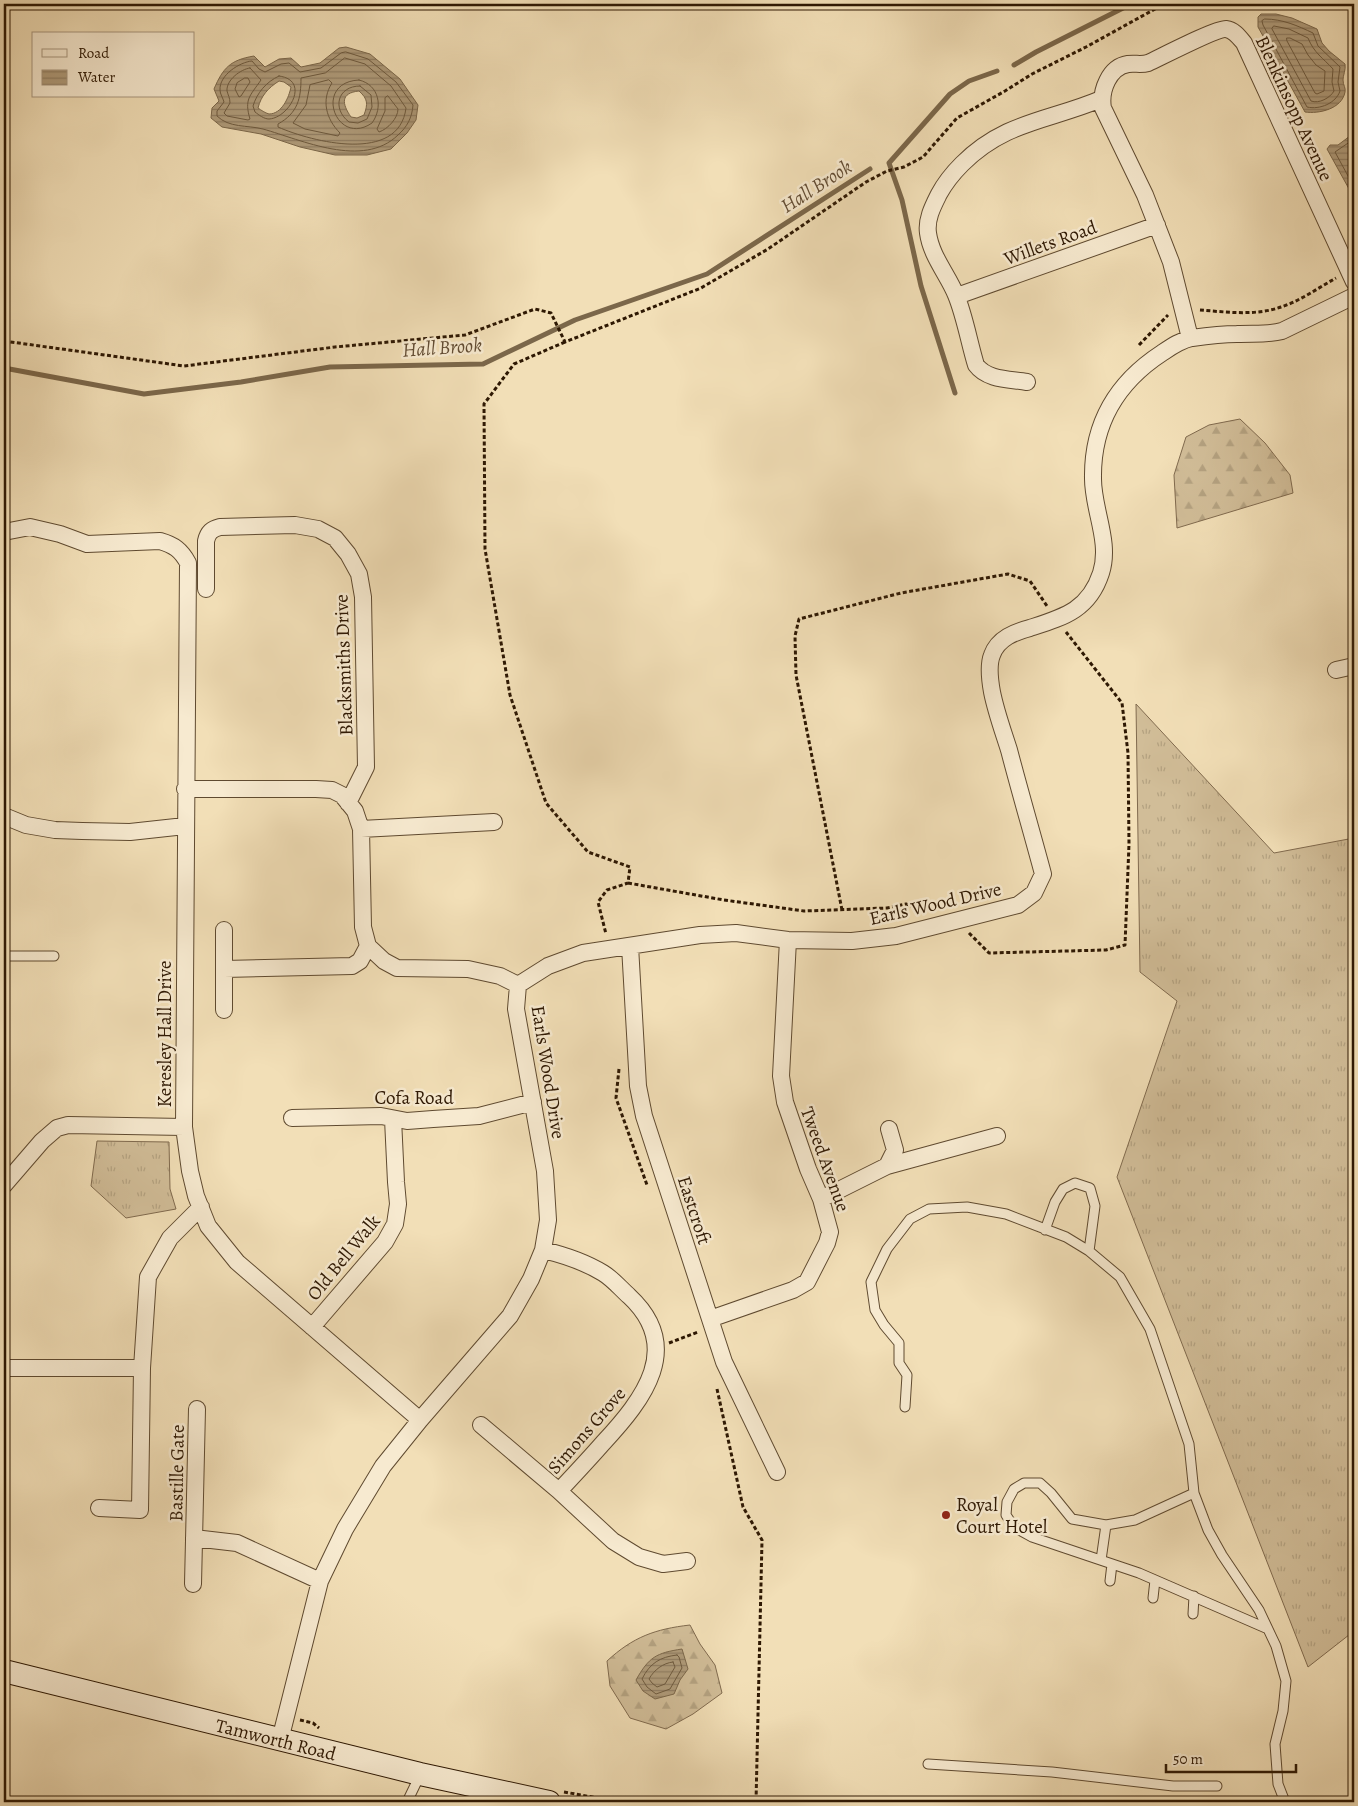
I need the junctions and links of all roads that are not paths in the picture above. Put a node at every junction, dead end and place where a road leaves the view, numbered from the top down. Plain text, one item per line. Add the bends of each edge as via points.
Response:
1 (1102, 100) junction
2 (1156, 224) junction
3 (1352, 276) edge
4 (957, 296) junction
5 (1354, 296) edge
6 (1190, 338) junction
7 (1027, 382) dead end
8 (4, 532) edge
9 (206, 589) dead end
10 (1354, 666) edge
11 (1336, 670) dead end
12 (185, 789) junction
13 (348, 803) junction
14 (4, 816) edge
15 (494, 822) dead end
16 (185, 826) junction
17 (361, 828) junction
18 (224, 930) dead end
19 (788, 940) junction
20 (368, 946) junction
21 (630, 946) junction
22 (4, 956) edge
23 (54, 956) dead end
24 (224, 969) junction
25 (518, 985) junction
26 (224, 1010) dead end
27 (533, 1102) junction
28 (292, 1118) dead end
29 (393, 1119) junction
30 (184, 1128) junction
31 (889, 1129) dead end
32 (997, 1136) dead end
33 (887, 1166) junction
34 (4, 1185) edge
35 (821, 1199) junction
36 (201, 1207) junction
37 (1045, 1230) junction
38 (543, 1250) junction
39 (1089, 1251) junction
40 (705, 1325) junction
41 (312, 1326) junction
42 (4, 1368) edge
43 (142, 1368) junction
44 (904, 1407) dead end
45 (197, 1409) dead end
46 (420, 1420) junction
47 (481, 1425) dead end
48 (777, 1472) dead end
49 (559, 1491) junction
50 (1194, 1493) junction
51 (99, 1508) dead end
52 (1106, 1525) junction
53 (194, 1538) junction
54 (1101, 1560) junction
55 (687, 1561) dead end
56 (1112, 1564) junction
57 (320, 1580) junction
58 (1155, 1580) junction
59 (1110, 1581) dead end
60 (193, 1584) dead end
61 (1194, 1596) junction
62 (1152, 1598) dead end
63 (1193, 1614) dead end
64 (1268, 1629) junction
65 (4, 1671) edge
66 (280, 1740) junction
67 (928, 1764) dead end
68 (420, 1774) junction
69 (1217, 1786) dead end
70 (407, 1802) edge
71 (549, 1802) edge
72 (1285, 1802) edge

1 - 2 street
1 - 3 street, Blenkinsopp Avenue via 1103,90 1120,67 1148,63 1215,30 1228,29 1238,35
1 - 4 street via 1004,133 972,155 949,178 932,207 928,234
2 - 4 street, Willets Road
2 - 6 street via 1171,262
4 - 7 street via 980,371 990,376
5 - 6 street, Earls Wood Drive via 1271,334
6 - 19 street, Earls Wood Drive via 1139,370 1111,403 1102,423 1095,445 1093,480 1105,557 1094,588 1083,604 1057,620 1004,638 990,657 992,692 1043,874 1034,892 1018,905 896,936 852,941
8 - 12 street, Keresley Hall Drive via 30,527 87,544 160,542 171,544 182,552 188,563
9 - 13 street, Blacksmiths Drive via 206,540 213,529 220,527 295,525 318,529 335,538 348,554 359,574 363,597 366,767
10 - 11 street
12 - 13 street via 332,790
12 - 16 street, Keresley Hall Drive
13 - 17 street via 355,811
14 - 16 street via 26,825 55,830 130,832
15 - 17 street
16 - 30 street, Keresley Hall Drive
17 - 20 street via 363,927
18 - 24 street
19 - 21 street, Earls Wood Drive via 736,933
19 - 35 street, Tweed Avenue via 781,1076 784,1102
20 - 24 street via 360,961 352,966
20 - 25 street via 397,968 468,969 500,976
21 - 25 street, Earls Wood Drive via 583,953 548,966
21 - 40 street, Eastcroft via 638,1086
22 - 23 lane
24 - 26 street
25 - 27 street, Earls Wood Drive via 516,1009
27 - 29 street, Cofa Road via 479,1116
27 - 38 street, Earls Wood Drive via 545,1171 548,1220
28 - 29 street, Cofa Road via 381,1116
29 - 41 street, Old Bell Walk via 398,1204 395,1224 385,1242
30 - 34 street via 56,1128
30 - 36 street, Keresley Hall Drive via 190,1172
31 - 33 street via 895,1150
32 - 33 street
33 - 35 street
35 - 40 street, Tweed Avenue via 830,1232 807,1282
36 - 41 street, Keresley Hall Drive via 208,1226 237,1262
36 - 43 street via 170,1238 148,1277
37 - 39 lane via 1066,1237
37 - 39 lane via 1063,1189 1075,1183 1090,1188 1095,1206
37 - 44 lane via 1006,1214 967,1207 929,1209 910,1219 886,1249 872,1282 875,1310 899,1343 898,1364 907,1375
38 - 46 street, Earls Wood Drive via 510,1316
38 - 49 street, Simons Grove via 579,1261 605,1274 639,1305 654,1332 656,1349 655,1368 644,1393 622,1423
39 - 50 lane via 1120,1277 1150,1329 1189,1444
40 - 48 street, Eastcroft
41 - 46 street, Keresley Hall Drive
42 - 43 street
43 - 51 street via 140,1510
45 - 53 street, Bastille Gate
46 - 57 street, Earls Wood Drive via 378,1473
47 - 49 street, Simons Grove
49 - 55 street, Simons Grove via 613,1541 639,1557 663,1564
50 - 52 lane via 1135,1520
50 - 64 lane via 1208,1530
52 - 54 lane
52 - 54 lane via 1072,1519 1040,1483 1024,1483 1014,1489 1007,1502 1006,1514 1014,1527 1032,1537
53 - 57 street, Bastille Gate via 237,1543
53 - 60 street, Bastille Gate
54 - 56 lane
56 - 58 lane
56 - 59 lane
57 - 66 street, Earls Wood Drive
58 - 61 lane
58 - 62 lane
61 - 63 lane
61 - 64 lane
64 - 72 lane via 1286,1681 1275,1744 1278,1784
65 - 66 main road, Tamworth Road
66 - 68 main road, Tamworth Road
67 - 69 lane via 1052,1772 1173,1786
68 - 70 lane
68 - 71 main road, Tamworth Road

